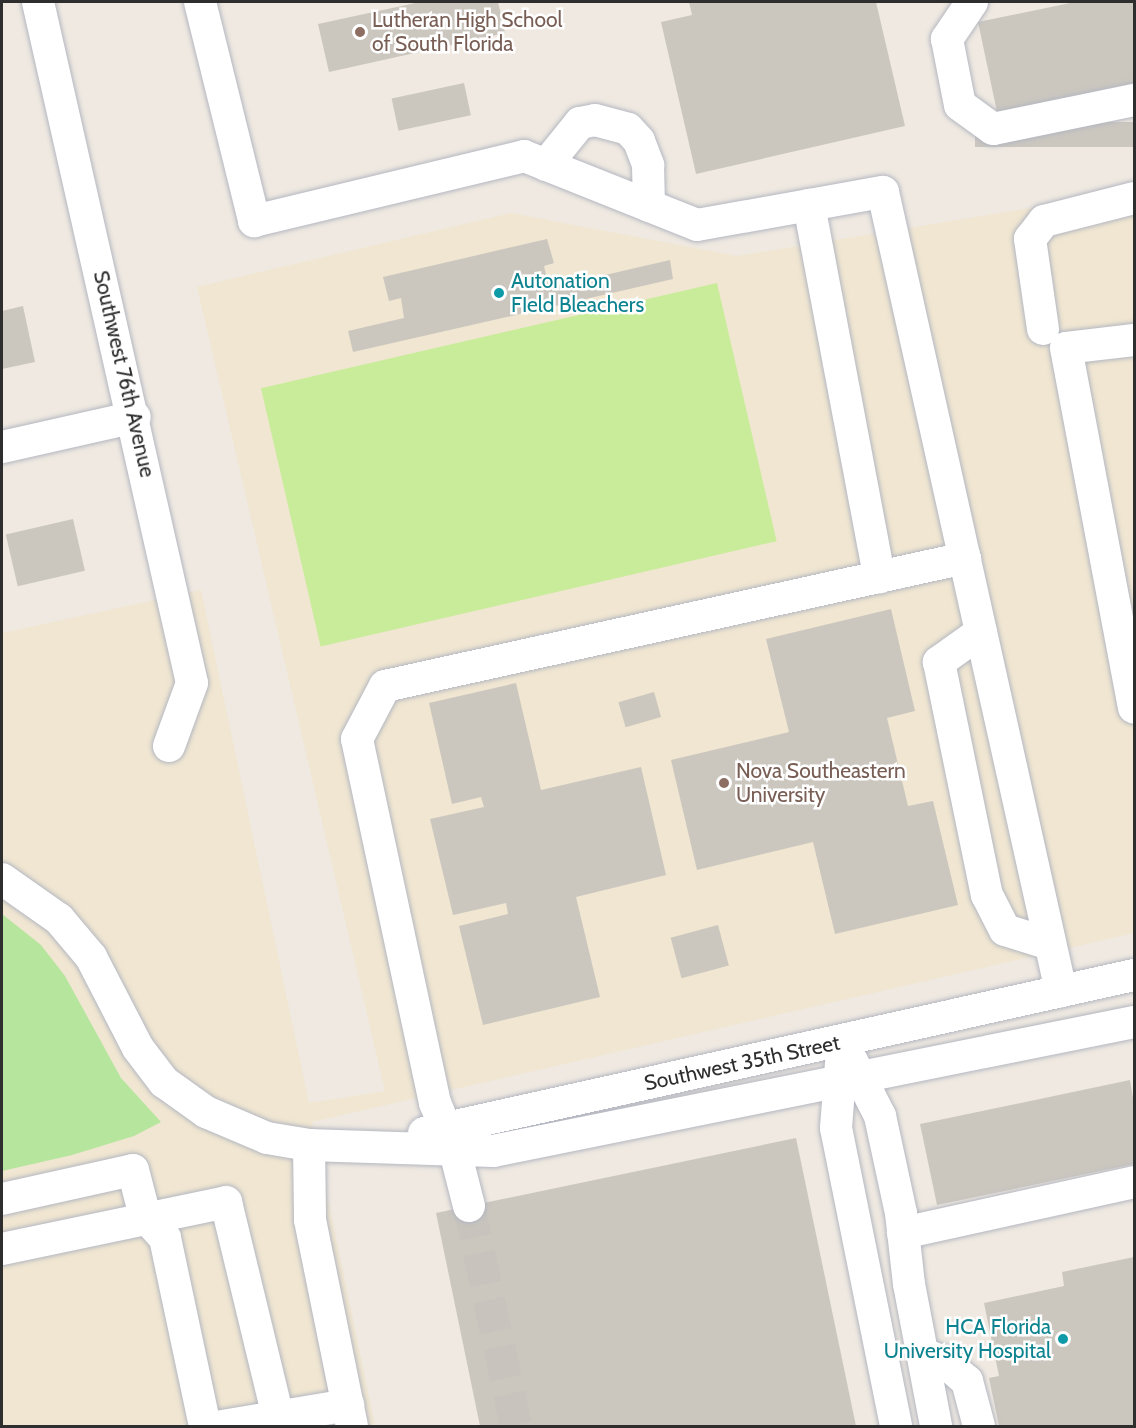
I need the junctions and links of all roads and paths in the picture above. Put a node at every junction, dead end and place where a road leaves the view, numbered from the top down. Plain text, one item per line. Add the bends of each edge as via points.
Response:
1 (38, 2) edge
2 (200, 2) edge
3 (972, 2) edge
4 (1134, 100) edge
5 (546, 165) junction
6 (1134, 198) edge
7 (649, 206) junction
8 (809, 206) junction
9 (1043, 329) dead end
10 (1134, 340) edge
11 (135, 417) junction
12 (2, 447) edge
13 (965, 558) junction
14 (879, 577) junction
15 (1127, 628) edge
16 (981, 632) junction
17 (1134, 708) edge
18 (169, 746) dead end
19 (2, 879) edge
20 (1050, 944) junction
21 (1134, 975) edge
22 (1061, 991) junction
23 (1134, 1022) edge
24 (842, 1041) junction
25 (850, 1080) junction
26 (449, 1140) junction
27 (309, 1145) junction
28 (1134, 1182) edge
29 (2, 1199) edge
30 (469, 1206) tunnel mouth
31 (145, 1216) junction
32 (903, 1233) junction
33 (2, 1249) edge
34 (923, 1354) junction
35 (350, 1416) edge
36 (278, 1417) junction
37 (205, 1426) edge
38 (223, 1426) edge
39 (896, 1426) edge
40 (936, 1426) edge
41 (979, 1426) edge

1 - 11 street, Southwest 76th Avenue
2 - 5 street via 254,221 524,156
3 - 4 street via 947,39 960,105 993,129
5 - 7 street
5 - 7 street via 580,123 595,120 628,129 639,141 648,165
6 - 9 street via 1044,221 1030,239
7 - 8 street via 697,225
8 - 13 street via 884,192
8 - 14 street
10 - 15 street via 1066,348
11 - 12 street
11 - 18 street, Southwest 76th Avenue via 192,683
13 - 14 street
13 - 16 street
14 - 26 street via 385,686 357,739
15 - 17 street
16 - 20 street
16 - 20 street via 939,662 987,895 1005,930
19 - 27 street, Southwest 35th Street via 59,919 91,957 138,1048 164,1082 206,1113 267,1138
20 - 22 street
21 - 22 street, Southwest 35th Street
22 - 24 street, Southwest 35th Street
23 - 25 street, Southwest 35th Street
24 - 25 street
24 - 26 street, Southwest 35th Street
25 - 26 street, Southwest 35th Street via 493,1151
25 - 32 street via 880,1116
25 - 39 street via 836,1128
26 - 27 street, Southwest 35th Street via 350,1147
26 - 30 street
27 - 35 street via 310,1220
28 - 32 street
29 - 31 street via 133,1170
31 - 33 street
31 - 36 street via 226,1202
31 - 37 street via 165,1238
32 - 34 street
34 - 40 street
34 - 41 street via 952,1367 967,1381
35 - 36 street
36 - 38 street

